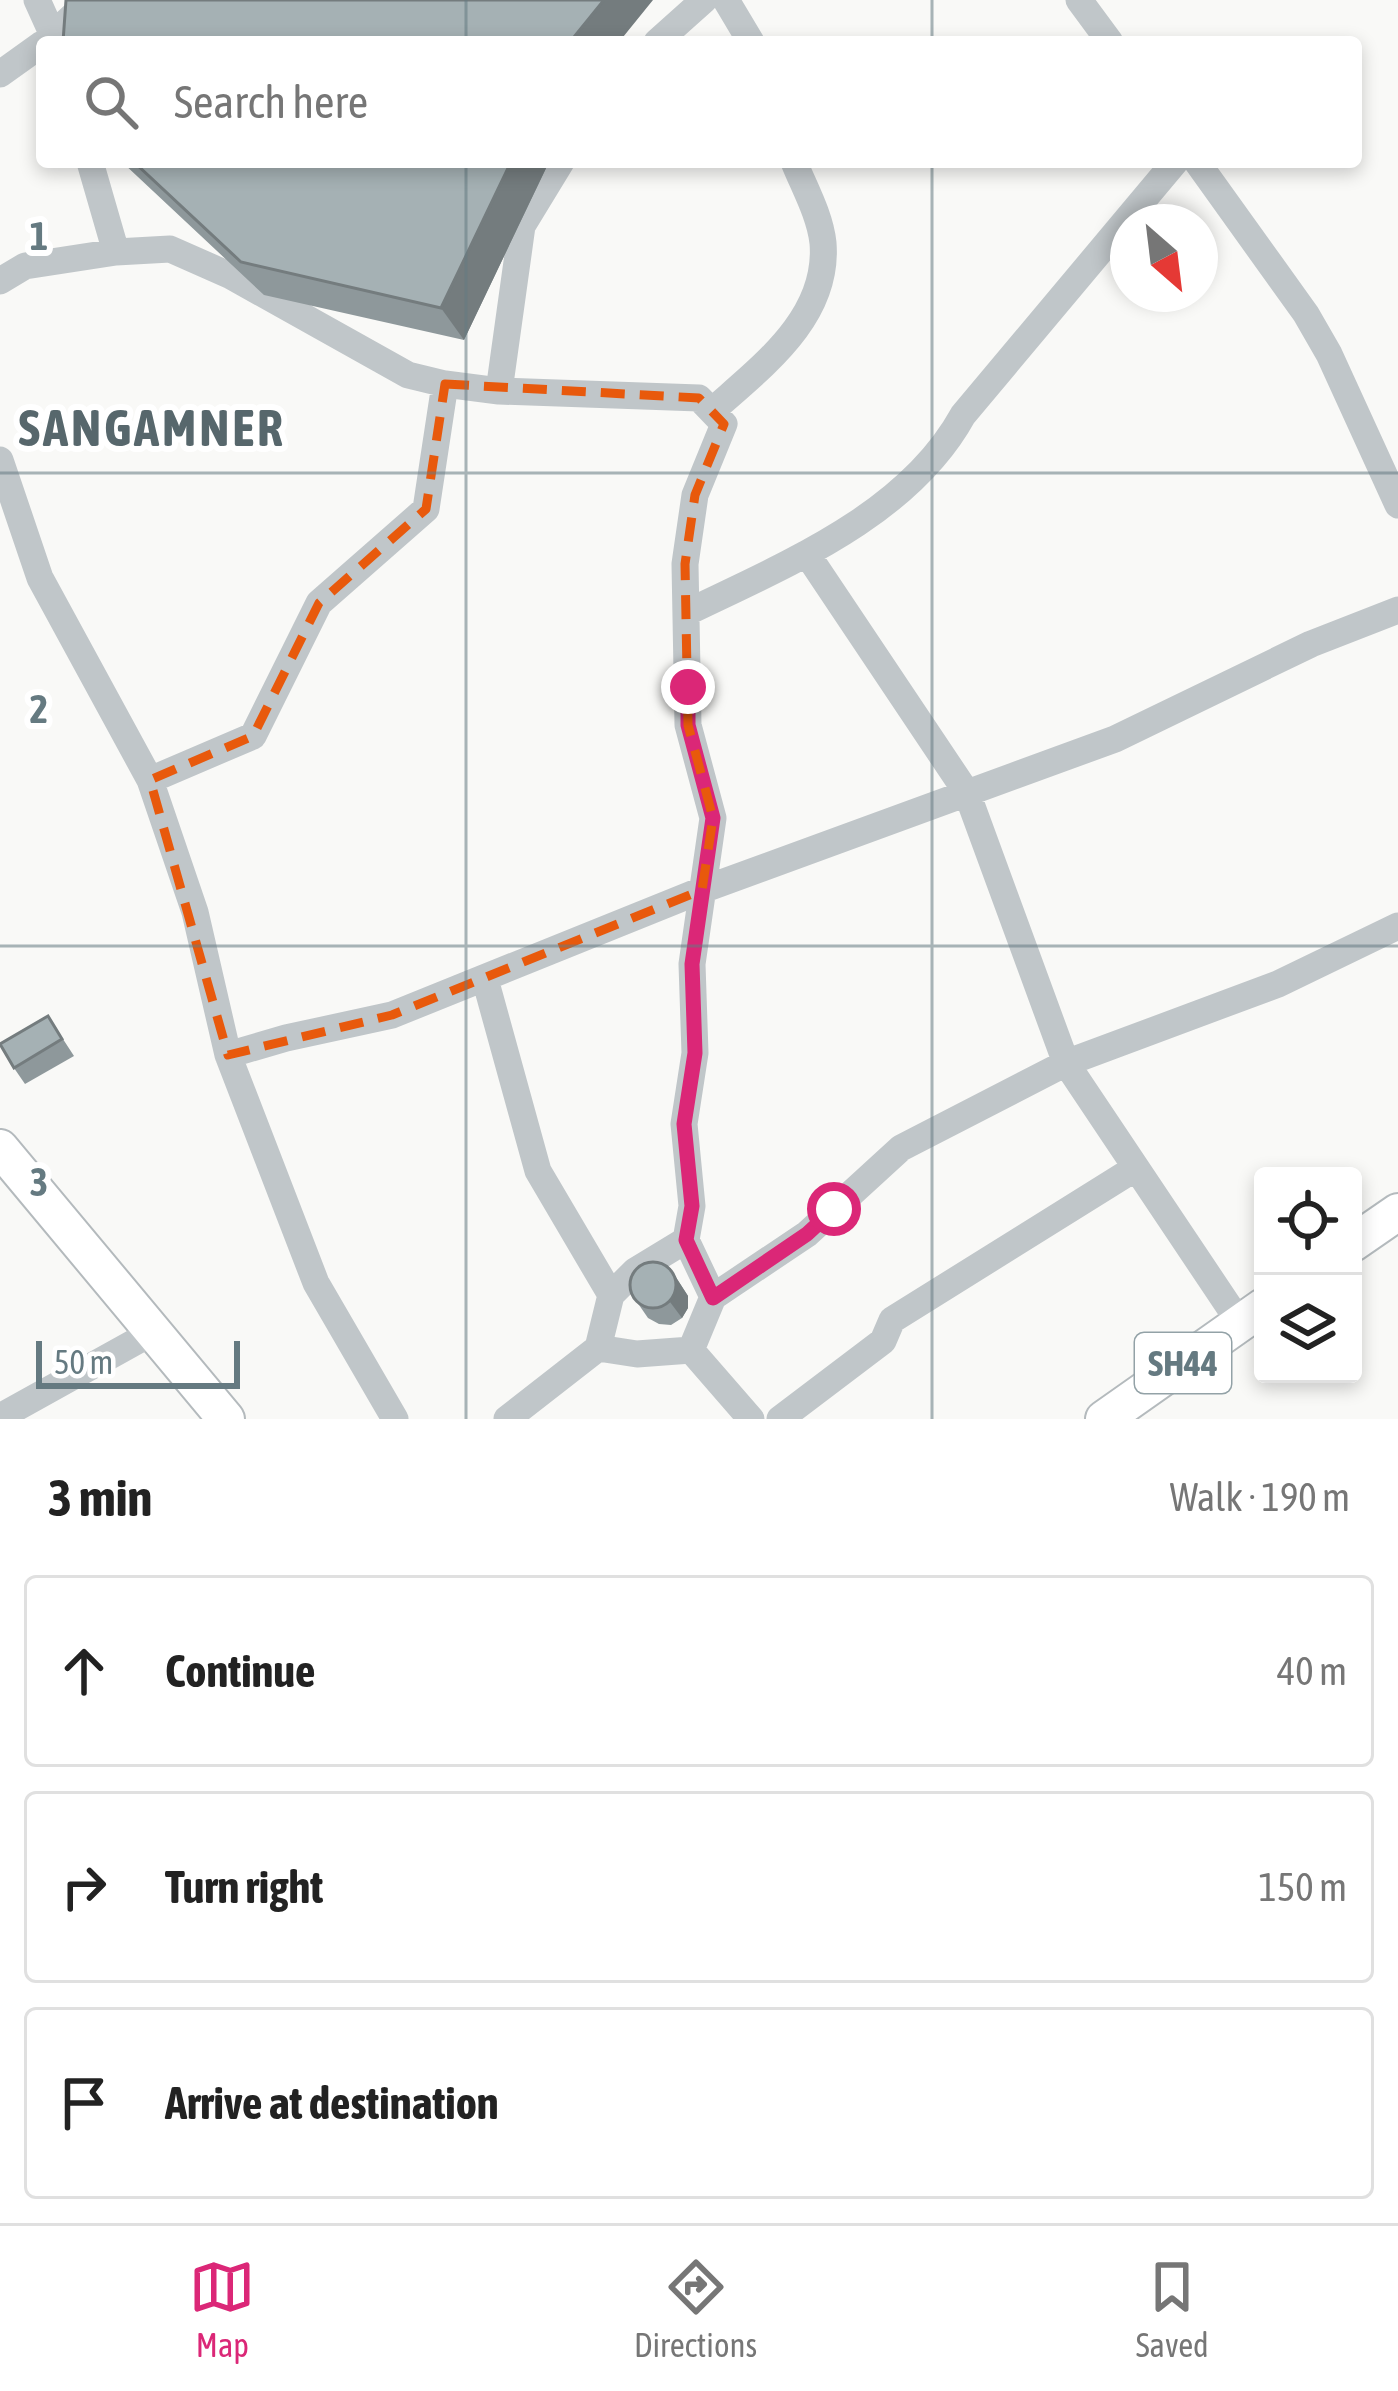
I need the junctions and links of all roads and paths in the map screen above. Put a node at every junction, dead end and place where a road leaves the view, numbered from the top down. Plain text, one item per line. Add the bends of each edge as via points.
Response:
1 (38, 0) edge
2 (90, 0) edge
3 (704, 0) edge
4 (726, 0) edge
5 (1079, 0) edge
6 (48, 36) edge
7 (54, 36) edge
8 (664, 36) edge
9 (747, 36) edge
10 (1106, 36) edge
11 (36, 50) edge
12 (0, 74) edge
13 (92, 168) edge
14 (557, 168) edge
15 (796, 168) edge
16 (1170, 168) edge
17 (1201, 168) edge
18 (116, 252) junction
19 (0, 281) edge
20 (445, 384) junction
21 (499, 391) junction
22 (712, 411) junction
23 (0, 460) edge
24 (1398, 505) edge
25 (806, 554) junction
26 (1398, 610) edge
27 (688, 612) junction
28 (150, 780) junction
29 (968, 794) junction
30 (702, 890) junction
31 (1398, 926) edge
32 (484, 980) junction
33 (228, 1055) junction
34 (1066, 1063) junction
35 (0, 1148) edge
36 (1134, 1169) junction
37 (1398, 1212) edge
38 (1362, 1237) edge
39 (686, 1240) junction
40 (611, 1295) junction
41 (713, 1298) junction
42 (1251, 1315) edge
43 (153, 1331) junction
44 (598, 1348) junction
45 (691, 1351) junction
46 (0, 1417) edge
47 (226, 1419) edge
48 (395, 1419) edge
49 (507, 1419) edge
50 (751, 1419) edge
51 (780, 1419) edge
52 (1103, 1419) edge

1 - 6 street
2 - 7 street
3 - 8 street
4 - 9 street
5 - 10 street
11 - 12 street
13 - 18 street
14 - 21 street via 522,226
15 - 22 street via 823,242 819,286 777,353
16 - 25 street via 946,445 906,487
17 - 24 street via 1306,314
18 - 19 street via 25,266
18 - 20 street via 170,249 408,375
20 - 21 street
20 - 28 street via 427,509 320,603 253,736
21 - 22 street via 699,398
22 - 27 street via 724,424 695,495
23 - 28 street via 40,578
25 - 27 street
25 - 29 street
26 - 29 street via 1115,740
27 - 30 street via 688,725 713,818
28 - 33 street via 195,912
29 - 30 street
29 - 34 street
30 - 32 street
30 - 39 street via 684,1124 692,1206
31 - 34 street via 1278,984
32 - 33 street via 392,1015
32 - 40 street via 538,1171
33 - 48 street via 316,1283
34 - 36 street
34 - 41 street via 901,1148 807,1234
35 - 43 main road
36 - 42 street
36 - 51 street via 892,1320 883,1341
37 - 38 main road
39 - 40 street
39 - 41 street
40 - 44 street
41 - 45 street
42 - 52 main road, SH44
43 - 46 street
43 - 47 main road
44 - 45 street
44 - 49 street
45 - 50 street

